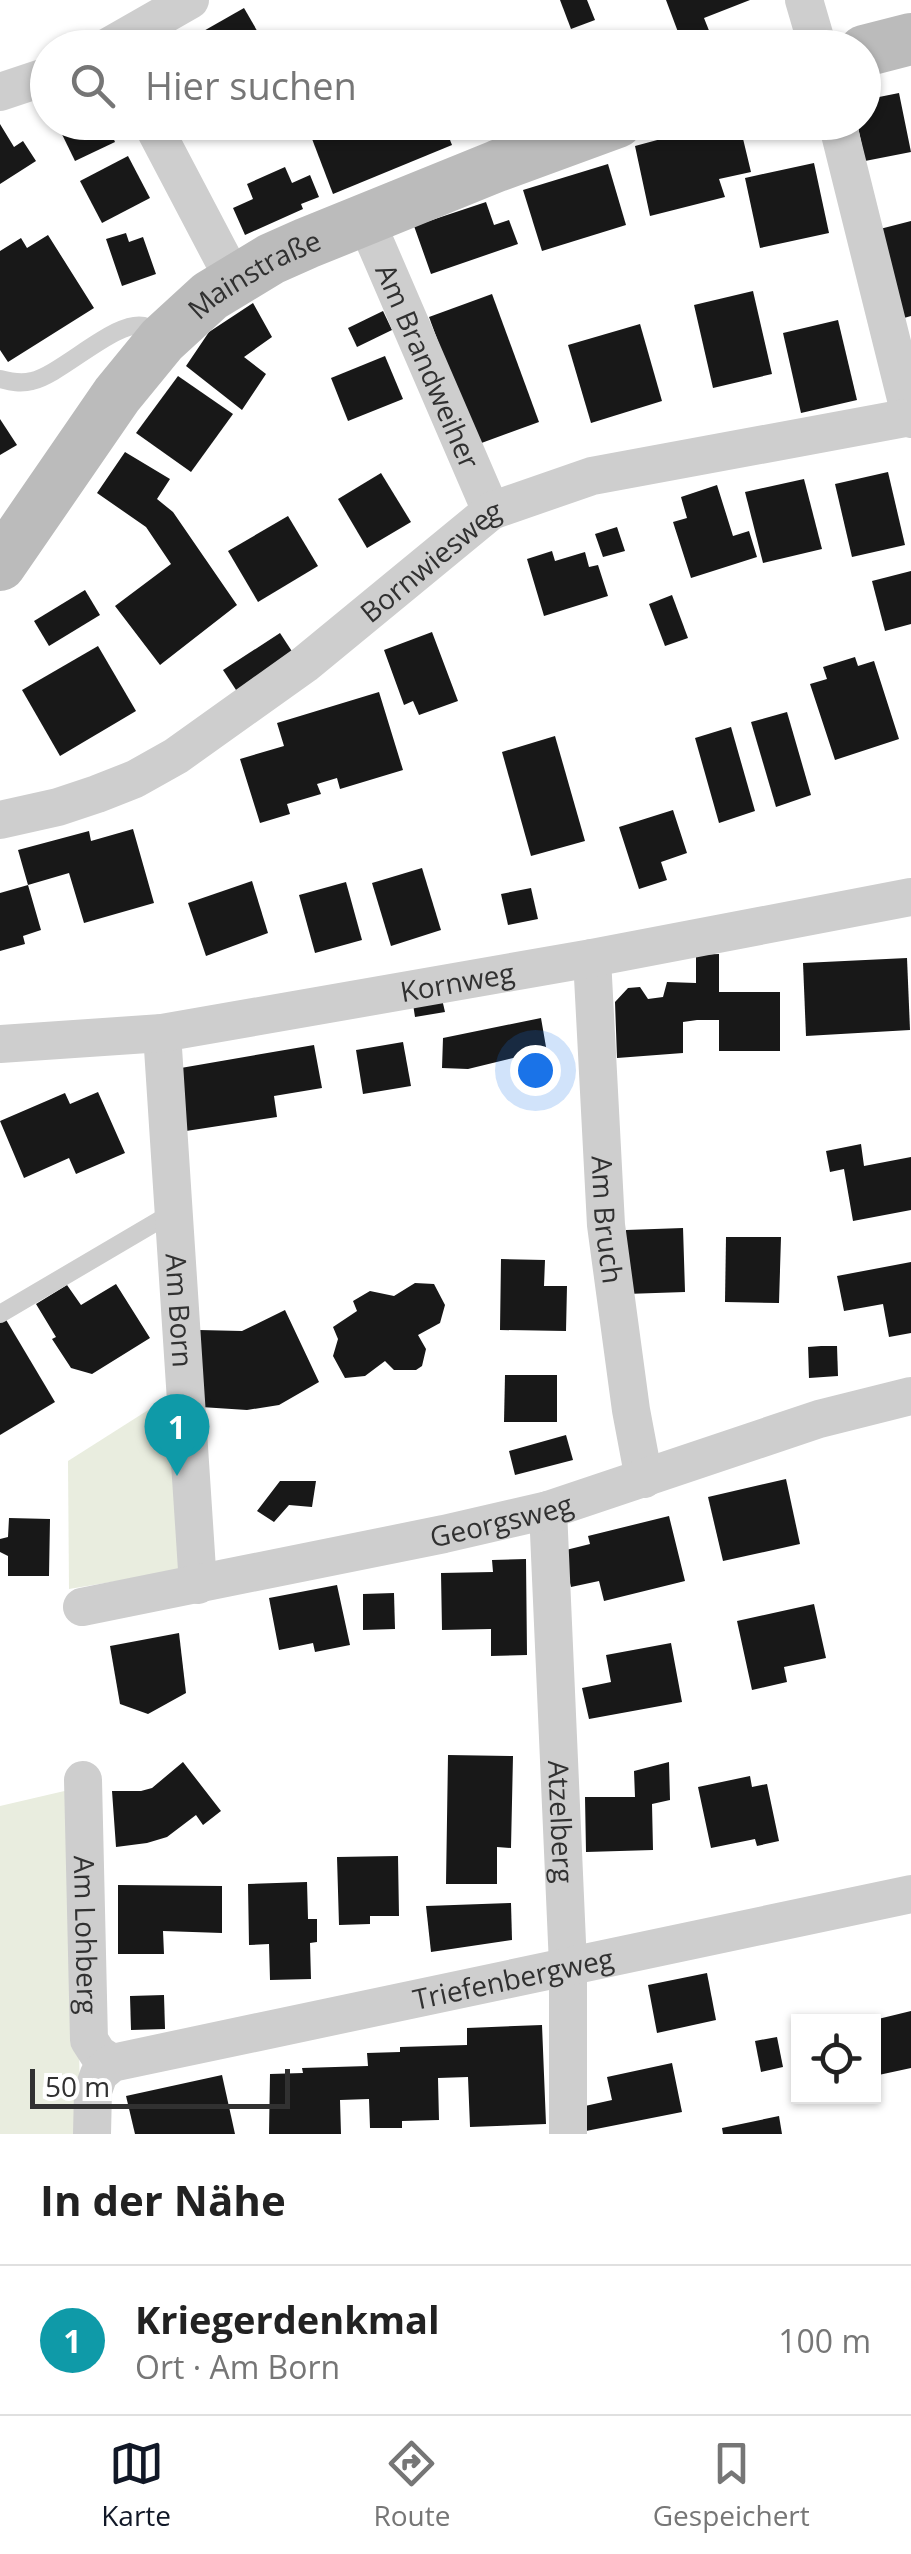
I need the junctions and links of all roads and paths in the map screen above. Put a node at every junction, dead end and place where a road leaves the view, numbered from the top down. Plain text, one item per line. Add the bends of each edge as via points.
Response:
1 (190, 0) edge
2 (804, 0) edge
3 (138, 30) edge
4 (813, 30) edge
5 (911, 39) edge
6 (881, 47) edge
7 (30, 82) edge
8 (0, 92) edge
9 (160, 140) edge
10 (568, 140) edge
11 (842, 140) edge
12 (365, 219) junction
13 (234, 280) junction
14 (162, 340) junction
15 (0, 379) edge
16 (911, 418) edge
17 (491, 511) junction
18 (0, 565) edge
19 (0, 820) edge
20 (911, 897) edge
21 (592, 958) junction
22 (162, 1033) junction
23 (0, 1044) edge
24 (175, 1211) junction
25 (0, 1314) edge
26 (911, 1396) edge
27 (644, 1479) junction
28 (548, 1510) junction
29 (198, 1585) junction
30 (82, 1607) dead end
31 (82, 1780) dead end
32 (911, 1894) edge
33 (568, 1965) junction
34 (112, 2063) junction
35 (92, 2134) edge
36 (568, 2134) edge

1 - 3 street
2 - 4 street
5 - 6 main road
7 - 8 street
9 - 13 street
10 - 12 main road, Mainstraße
11 - 16 street
12 - 13 main road, Mainstraße
12 - 17 street, Am Brandweiher
13 - 14 main road, Mainstraße
14 - 15 lane via 146,326 127,325 40,379
14 - 18 main road, Mainstraße
16 - 17 street, Bornwiesweg via 592,476
17 - 19 street, Bornwiesweg via 305,664 176,756 98,794
20 - 21 street, Kornweg
21 - 22 street, Kornweg
21 - 27 street, Am Bruch via 606,1225
22 - 23 street, Kornweg
22 - 24 street, Am Born
24 - 25 lane
24 - 29 street, Am Born
26 - 27 street, Georgsweg via 819,1419
27 - 28 street, Georgsweg
28 - 29 street, Georgsweg
28 - 33 street, Atzelberg
29 - 30 street, Georgsweg
31 - 34 street, Am Lohberg via 89,2040
32 - 33 street, Triefenbergweg
33 - 34 street, Triefenbergweg
33 - 36 street, Atzelberg
34 - 35 street via 93,2092

